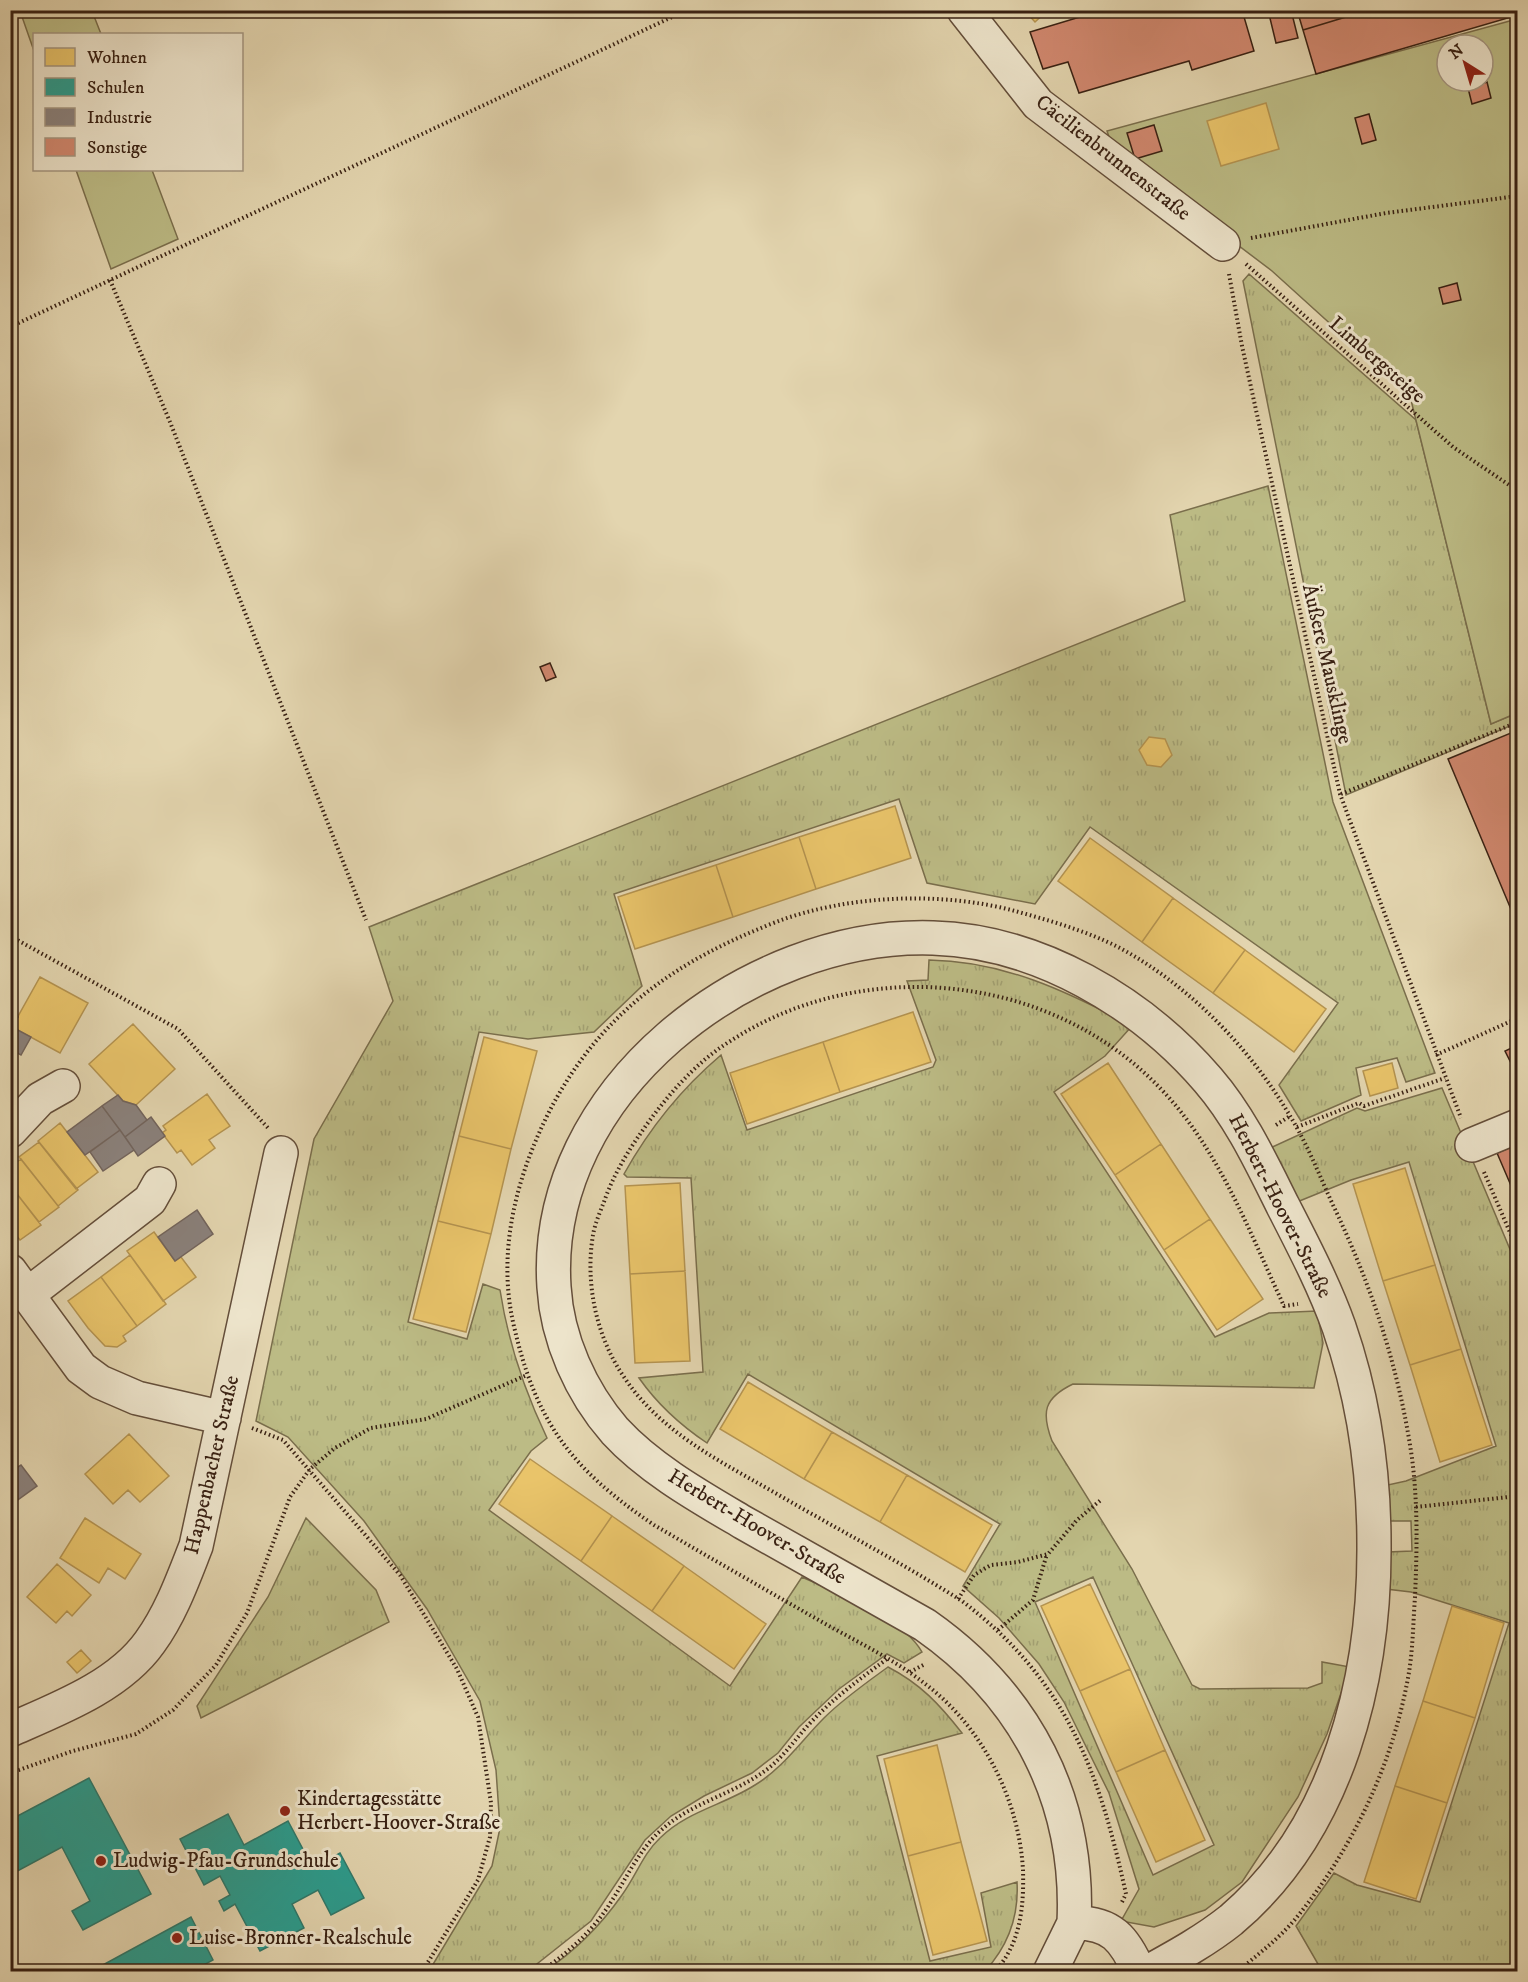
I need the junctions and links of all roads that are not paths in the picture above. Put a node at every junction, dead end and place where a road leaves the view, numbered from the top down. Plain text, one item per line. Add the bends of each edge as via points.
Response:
1 (964, 10) edge
2 (1223, 243) road end
3 (63, 1086) dead end
4 (1518, 1126) edge
5 (10, 1131) edge
6 (1472, 1145) dead end
7 (281, 1153) road end
8 (159, 1184) dead end
9 (19, 1283) edge
10 (224, 1418) junction
11 (10, 1730) edge
12 (1074, 1923) junction
13 (1050, 1971) edge
14 (1139, 1971) edge
15 (1148, 1971) edge

1 - 2 street, Cäcilienbrunnenstraße via 1038,104
3 - 5 street via 40,1099
4 - 6 street
7 - 10 street, Happenbacher Straße
8 - 9 street via 150,1200
9 - 10 street via 81,1368 100,1382 138,1398
10 - 11 street, Happenbacher Straße via 196,1546 174,1600 150,1642 129,1665 100,1685
12 - 13 street, Herbert-Hoover-Straße
12 - 14 street via 1108,1927 1125,1944
12 - 15 street, Herbert-Hoover-Straße via 1074,1867 1056,1794 1024,1724 990,1680 956,1646 925,1625 697,1495 635,1449 615,1430 582,1383 562,1334 553,1277 558,1215 578,1154 615,1094 657,1046 696,1015 792,965 838,950 916,938 965,941 1035,959 1108,994 1182,1053 1230,1108 1276,1191 1340,1329 1357,1388 1374,1508 1373,1609 1356,1706 1326,1793 1279,1867 1234,1917 1207,1938

